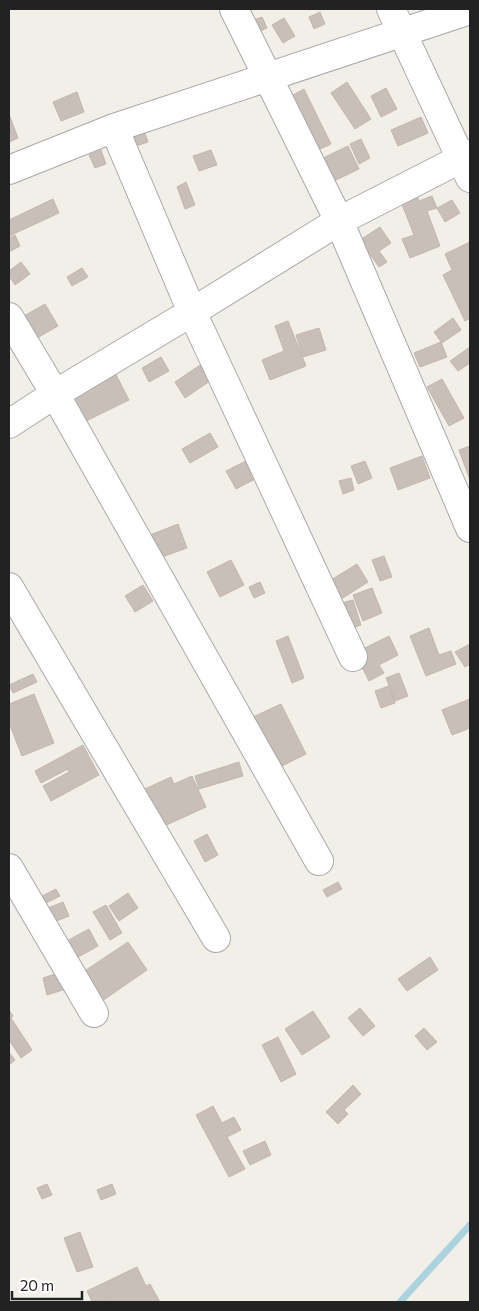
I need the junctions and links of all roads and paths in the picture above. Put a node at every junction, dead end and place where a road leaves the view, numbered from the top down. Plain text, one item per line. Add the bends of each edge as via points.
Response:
1 (234, 9) edge
2 (391, 9) edge
3 (470, 10) edge
4 (402, 33) junction
5 (268, 77) junction
6 (114, 128) junction
7 (467, 164) edge
8 (9, 170) edge
9 (339, 221) junction
10 (192, 312) junction
11 (9, 316) edge
12 (55, 394) junction
13 (9, 424) edge
14 (470, 528) edge
15 (9, 587) edge
16 (353, 657) dead end
17 (319, 861) dead end
18 (9, 868) edge
19 (216, 938) dead end
20 (94, 1013) dead end

1 - 5 street
2 - 4 street
3 - 4 street
4 - 5 street
4 - 7 street
5 - 6 street
5 - 9 street
6 - 8 street
6 - 10 street
7 - 9 street
9 - 10 street
9 - 14 street
10 - 12 street
10 - 16 street
11 - 12 street
12 - 13 street
12 - 17 street
15 - 19 street
18 - 20 street

